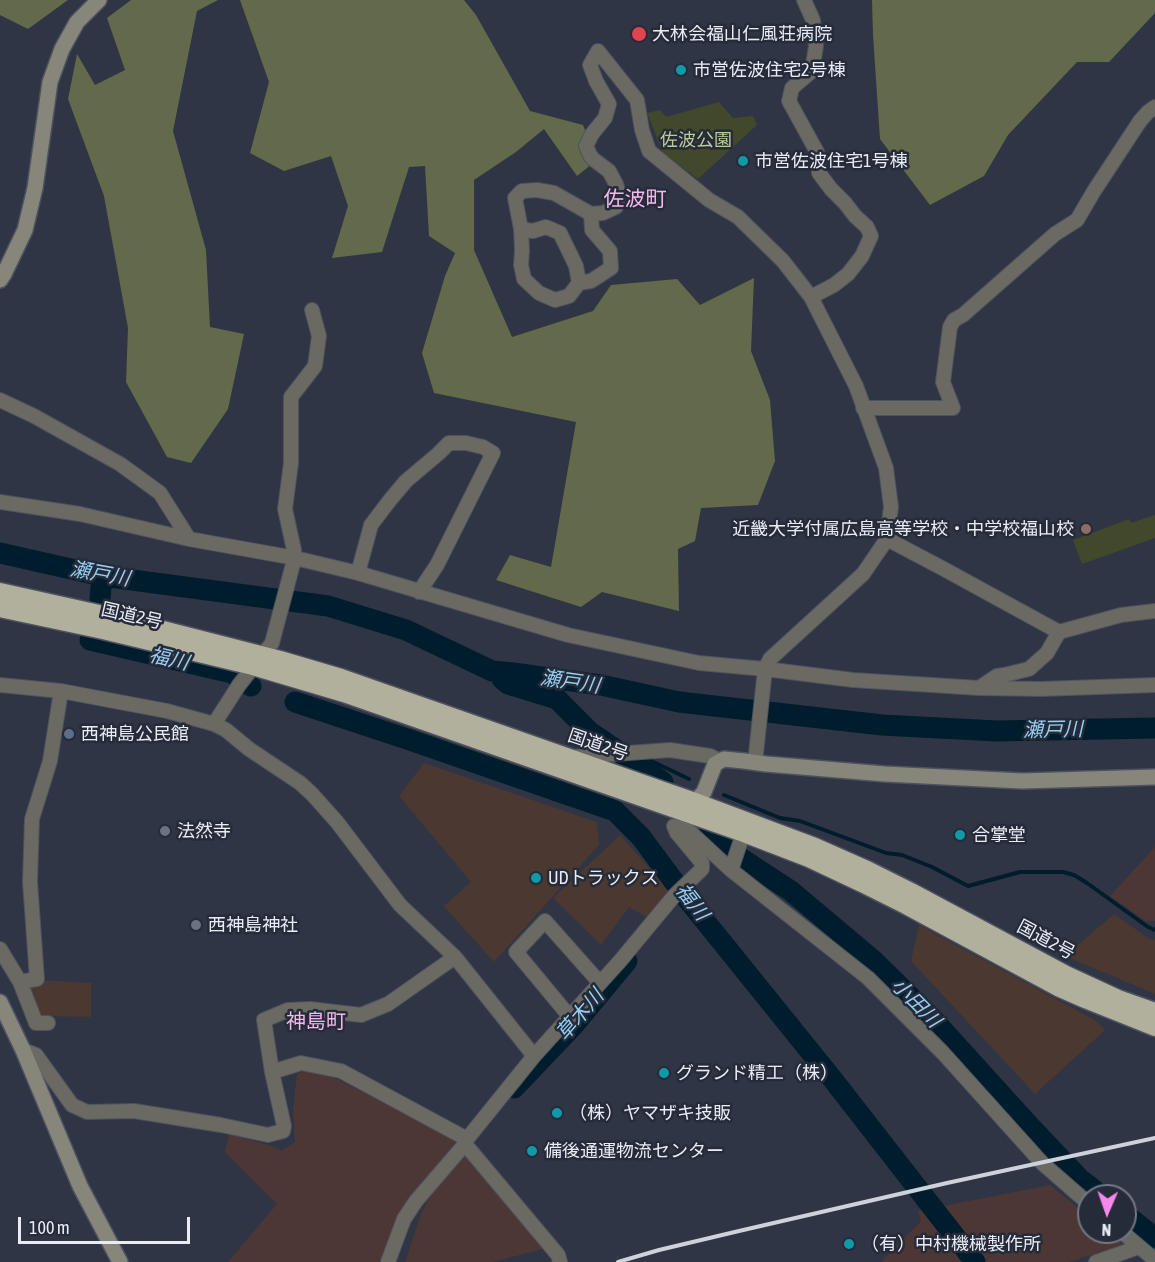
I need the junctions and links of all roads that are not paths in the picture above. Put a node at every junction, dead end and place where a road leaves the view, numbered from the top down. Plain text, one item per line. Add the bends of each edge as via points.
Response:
1 (99, 0) edge
2 (804, 0) edge
3 (1155, 107) edge
4 (591, 214) junction
5 (521, 229) junction
6 (0, 280) edge
7 (579, 283) junction
8 (811, 297) junction
9 (312, 310) dead end
10 (0, 400) edge
11 (863, 408) junction
12 (0, 502) edge
13 (189, 539) junction
14 (887, 539) junction
15 (294, 561) junction
16 (358, 573) junction
17 (0, 592) edge
18 (418, 592) junction
19 (0, 608) edge
20 (1155, 611) edge
21 (1059, 632) junction
22 (255, 664) junction
23 (764, 672) junction
24 (0, 684) edge
25 (1155, 685) edge
26 (980, 688) junction
27 (61, 691) junction
28 (214, 724) junction
29 (570, 757) junction
30 (756, 757) junction
31 (720, 761) junction
32 (1155, 777) edge
33 (685, 813) junction
34 (743, 834) junction
35 (732, 867) junction
36 (0, 949) edge
37 (455, 957) junction
38 (0, 962) edge
39 (21, 982) junction
40 (600, 983) junction
41 (0, 1002) edge
42 (1155, 1012) edge
43 (570, 1017) junction
44 (48, 1023) dead end
45 (1155, 1027) edge
46 (23, 1050) junction
47 (534, 1056) junction
48 (272, 1072) junction
49 (466, 1141) junction
50 (1077, 1194) edge
51 (1136, 1244) edge
52 (1139, 1247) junction
53 (1155, 1260) edge
54 (120, 1262) edge
55 (388, 1262) edge
56 (560, 1262) edge
57 (1096, 1262) edge

1 - 6 street via 78,22 62,49 50,82 25,230
2 - 8 street via 813,20 816,46 812,71 792,88 789,101 817,152 819,173 871,236 848,274
3 - 11 street via 1140,121 1077,220 1055,234 954,320 943,382 953,408
4 - 5 street via 554,193 522,190 515,198
4 - 7 street via 592,230 610,251 611,268 591,281
4 - 8 street via 616,207 619,194 609,171 593,159 586,146 605,118 609,104 590,65 598,51 637,100 649,152 709,201 738,217 783,261
5 - 7 street via 546,227 560,233 576,266
5 - 7 street via 524,279 538,293 555,300 569,296
8 - 11 street
9 - 15 street via 318,336 315,366 291,397 291,463 285,509
10 - 13 street via 120,464 160,493
11 - 14 street via 886,468 891,507
12 - 13 street via 80,514
13 - 15 street
14 - 21 street
14 - 23 street via 863,574 770,659
15 - 16 street
15 - 22 street
16 - 18 street
16 - 18 street via 371,525 406,481 449,442 483,447 494,453 437,565
17 - 22 highway, 国道2号 via 108,616
18 - 23 street via 568,636
19 - 22 highway, 国道2号
20 - 21 street via 1121,615
21 - 26 street via 1047,653 1029,669 998,676
22 - 28 street
22 - 29 highway, 国道2号 via 341,678
22 - 33 highway, 国道2号
23 - 26 street
23 - 30 street
24 - 27 street
25 - 26 street
27 - 28 street
27 - 39 street via 50,761 32,819 30,882 37,979
28 - 37 street via 312,794 400,905
29 - 31 street via 670,750
29 - 33 highway, 国道2号
30 - 31 street
30 - 32 street via 885,774 1022,781
31 - 33 street via 715,764 704,792
33 - 34 highway, 国道2号
33 - 35 street via 689,831
33 - 40 street via 677,833 702,863 702,869
34 - 35 street
34 - 42 highway, 国道2号 via 815,847 911,892 1066,975
34 - 45 highway, 国道2号 via 809,858 1077,996
35 - 50 street via 868,978 943,1053 1042,1163
36 - 39 street
37 - 47 street
37 - 48 street via 388,1004 361,1015 288,1010 264,1020
38 - 39 street
39 - 44 street via 36,1023
40 - 43 street
40 - 43 street via 545,921 516,952
41 - 46 street
43 - 47 street
46 - 48 street via 36,1055 72,1105 87,1112 134,1111 268,1135 283,1131 284,1126
46 - 54 street via 80,1186
47 - 49 street
48 - 49 street via 301,1063 341,1071
49 - 55 street via 416,1200 404,1219
49 - 56 street
51 - 52 street
52 - 53 street
52 - 57 street

